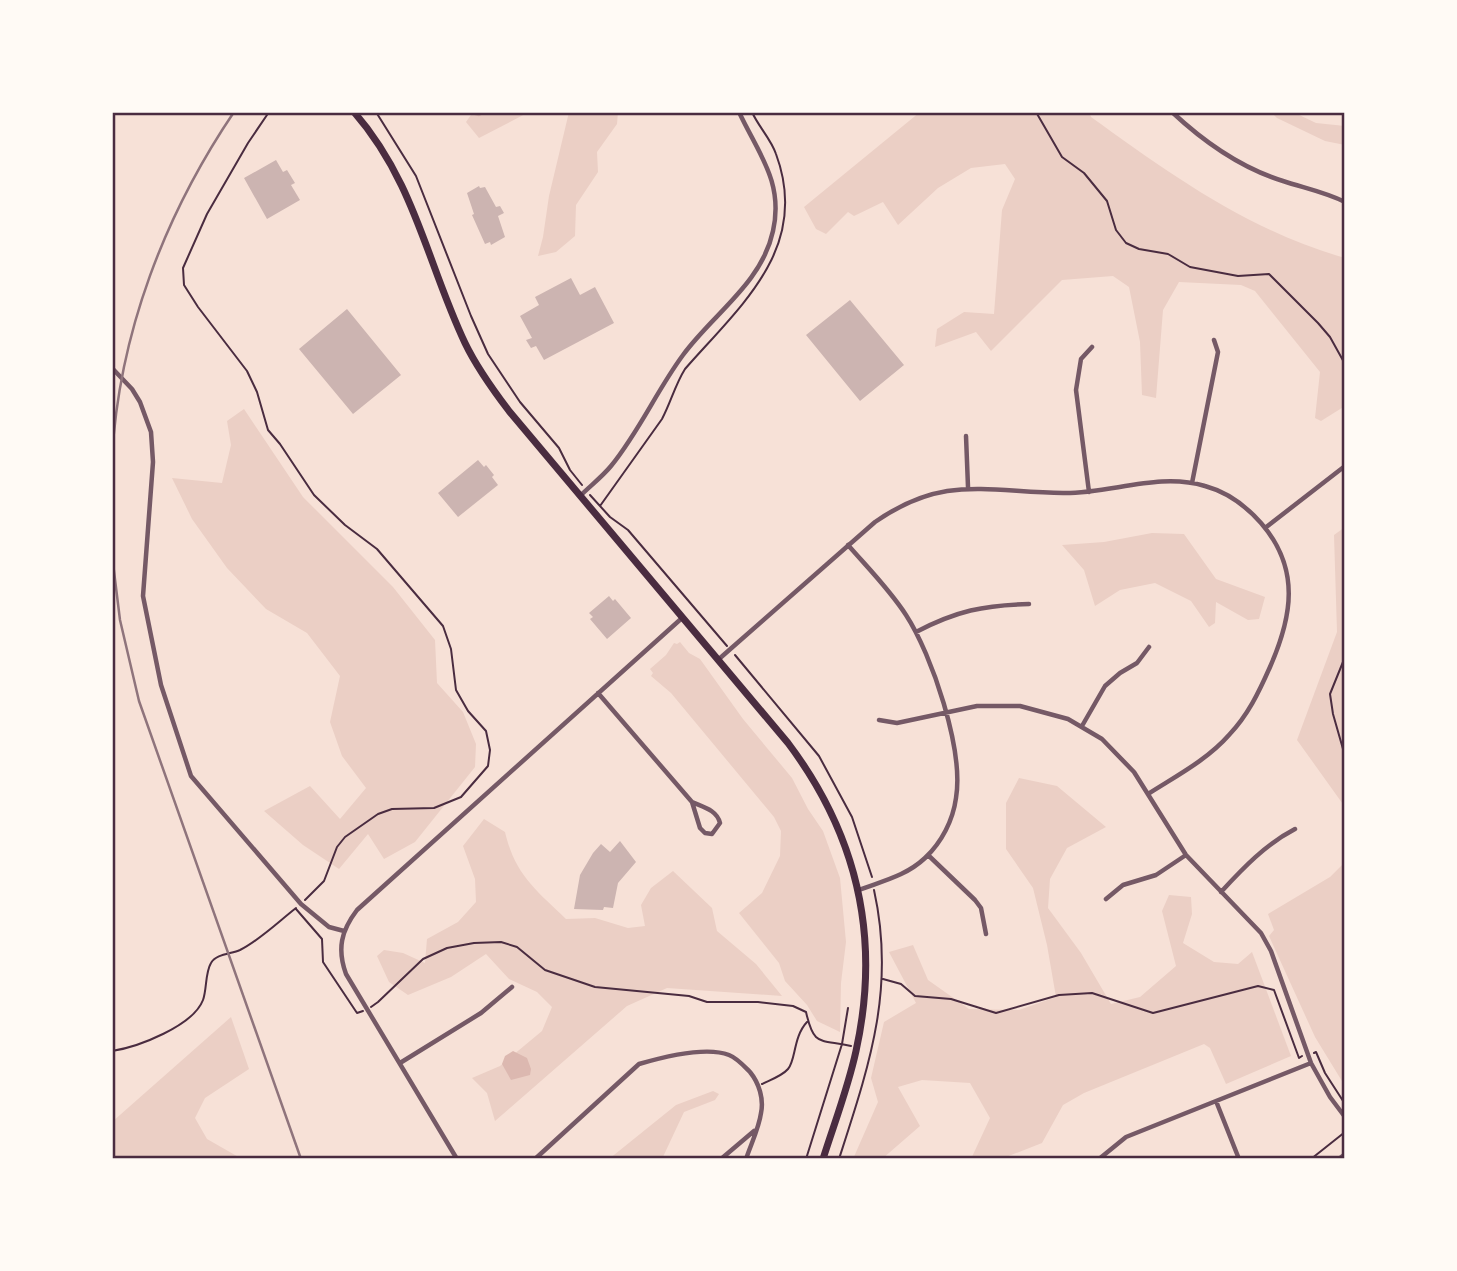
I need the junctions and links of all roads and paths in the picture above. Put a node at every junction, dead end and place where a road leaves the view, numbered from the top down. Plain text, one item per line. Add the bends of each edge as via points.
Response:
1 (269, 112) edge
2 (354, 112) edge
3 (376, 112) edge
4 (739, 112) edge
5 (1036, 112) edge
6 (1172, 112) edge
7 (1345, 202) edge
8 (1214, 340) dead end
9 (1092, 347) dead end
10 (1345, 364) edge
11 (112, 368) edge
12 (966, 436) dead end
13 (1345, 467) edge
14 (1192, 483) junction
15 (968, 487) junction
16 (1089, 492) junction
17 (583, 493) junction
18 (1265, 528) junction
19 (848, 545) junction
20 (1029, 604) dead end
21 (682, 618) junction
22 (916, 632) junction
23 (1149, 648) dead end
24 (730, 649) junction
25 (1345, 657) edge
26 (718, 660) junction
27 (597, 692) junction
28 (945, 712) junction
29 (879, 720) dead end
30 (1082, 726) junction
31 (1345, 756) edge
32 (1148, 794) junction
33 (691, 802) junction
34 (1295, 829) dead end
35 (928, 855) junction
36 (1186, 855) junction
37 (873, 885) junction
38 (859, 890) junction
39 (1221, 892) junction
40 (1105, 899) dead end
41 (301, 904) junction
42 (295, 909) junction
43 (344, 931) junction
44 (986, 934) dead end
45 (882, 979) junction
46 (512, 987) dead end
47 (848, 1008) dead end
48 (368, 1009) junction
49 (808, 1021) junction
50 (842, 1044) junction
51 (112, 1051) edge
52 (1298, 1058) dead end
53 (400, 1063) junction
54 (1311, 1063) junction
55 (758, 1086) junction
56 (1216, 1101) junction
57 (1345, 1117) edge
58 (755, 1130) junction
59 (1345, 1132) edge
60 (1345, 1155) edge
61 (457, 1159) edge
62 (535, 1159) edge
63 (721, 1159) edge
64 (746, 1159) edge
65 (806, 1159) edge
66 (822, 1159) edge
67 (839, 1159) edge
68 (1099, 1159) edge
69 (1239, 1159) edge
70 (1311, 1159) edge
71 (1340, 1159) edge

1 - 41 path via 207,214 183,268 184,285 247,371 268,429 314,495 377,549 443,626 456,690 486,732 490,750 488,766 461,797 435,808 392,809 345,837 324,881
2 - 17 main road via 381,147 404,189 479,368 509,411
3 - 17 path via 416,176 488,354 554,441
4 - 17 street via 773,181 775,215 766,251 748,282 685,351 610,467
5 - 10 path via 1062,157 1084,173 1108,201 1116,230 1126,243 1168,254 1190,267 1238,276 1269,274 1330,337
6 - 7 street via 1203,139 1247,166
8 - 14 street via 1218,352
9 - 16 street via 1081,359 1076,390
11 - 41 street via 140,402 151,432 143,596 178,741 191,776
12 - 15 street
13 - 18 street
14 - 16 street via 1165,481
14 - 18 street via 1233,498
15 - 16 street
15 - 19 street via 904,504
17 - 21 main road
17 - 24 path via 628,530
18 - 32 street via 1283,563 1289,602 1283,638 1240,722 1217,747
19 - 22 street
19 - 24 street
20 - 22 street via 972,608
21 - 26 main road
21 - 27 street
22 - 28 street
23 - 30 street via 1137,663 1105,686
24 - 26 street
24 - 37 path via 819,756 852,817
25 - 31 path via 1330,694
26 - 38 main road via 818,785 840,831
27 - 33 street
27 - 43 street via 357,910
28 - 29 street via 897,723
28 - 30 street via 1020,706
28 - 35 street via 957,768 957,796 949,824
30 - 32 street via 1123,759
32 - 36 street
33 - 33 street via 701,828 712,834 720,823 718,816
34 - 39 street via 1244,867
35 - 37 street via 901,875
35 - 44 street via 981,908
36 - 39 street
36 - 40 street
37 - 38 street
37 - 45 path
38 - 66 main road via 867,965 863,1015
39 - 54 street via 1249,918 1271,951
41 - 42 path
41 - 43 street via 330,927
42 - 48 path via 322,939 323,962 356,1013
42 - 51 path via 249,945 211,964 202,1003 193,1014 147,1042
43 - 48 street via 341,962
45 - 52 path via 901,984 915,996 951,999 996,1013 1059,995 1092,993 1153,1013 1265,987 1274,990
45 - 67 path via 872,1051
46 - 53 street via 481,1013
47 - 50 path
48 - 49 path via 423,959 447,948 500,942 517,947 545,970 595,987 708,1002 793,1006 806,1012
48 - 53 street
49 - 50 path via 816,1039
49 - 55 path via 794,1044 790,1066
50 - 65 path
53 - 61 street
54 - 56 street
54 - 57 street
55 - 58 street via 762,1102
55 - 62 street via 733,1056 718,1052 639,1063
56 - 68 street via 1126,1137
56 - 69 street
58 - 63 street
58 - 64 street
59 - 70 path
60 - 71 street

